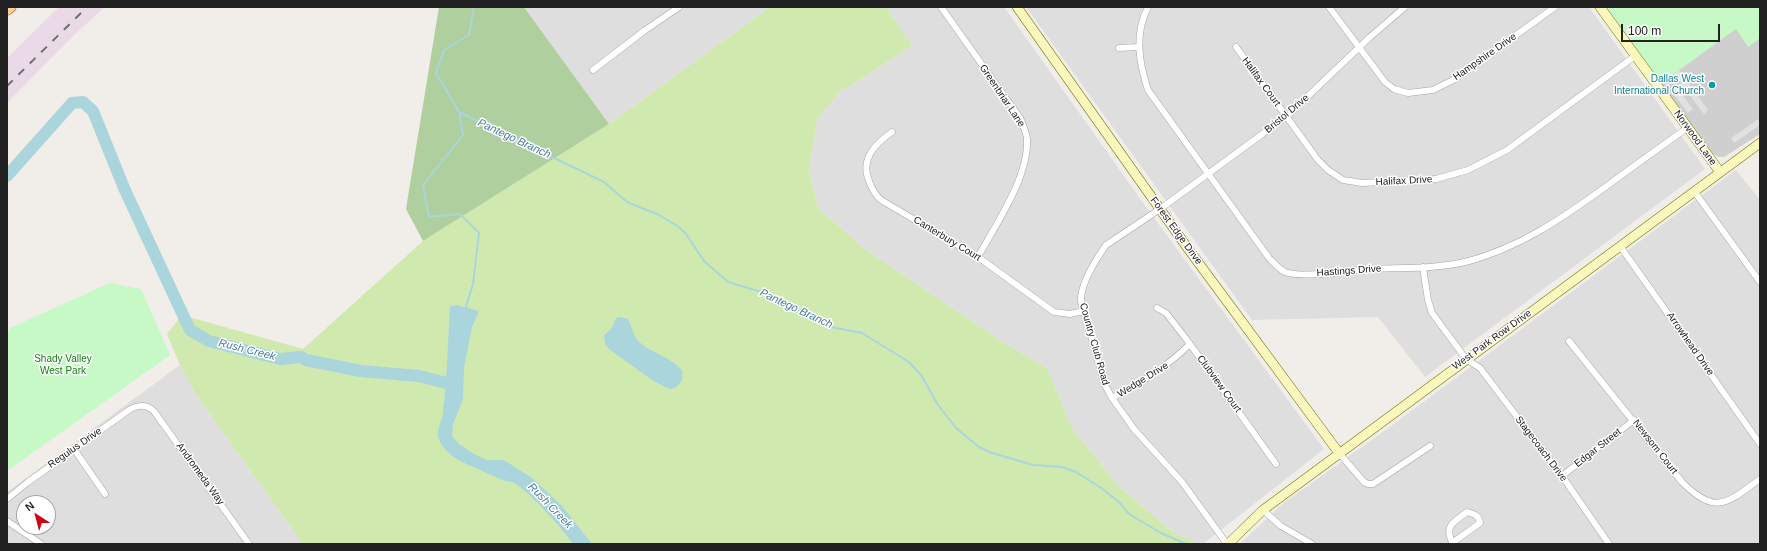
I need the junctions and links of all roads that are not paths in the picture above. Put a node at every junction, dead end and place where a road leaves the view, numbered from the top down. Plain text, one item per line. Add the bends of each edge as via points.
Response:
1 (11, 7) edge
2 (679, 7) edge
3 (941, 7) edge
4 (1018, 7) edge
5 (1148, 7) edge
6 (1329, 7) edge
7 (1404, 7) edge
8 (1555, 7) edge
9 (1600, 7) edge
10 (7, 10) edge
11 (1139, 47) junction
12 (1236, 47) dead end
13 (1119, 48) dead end
14 (1359, 48) junction
15 (1635, 56) junction
16 (593, 70) dead end
17 (1287, 116) junction
18 (1687, 128) junction
19 (892, 132) dead end
20 (1760, 143) edge
21 (1720, 172) junction
22 (1208, 174) junction
23 (1694, 191) junction
24 (1160, 209) junction
25 (1620, 246) junction
26 (978, 257) junction
27 (1423, 267) junction
28 (1760, 282) edge
29 (1157, 308) dead end
30 (1084, 311) junction
31 (1569, 341) dead end
32 (1190, 344) junction
33 (1466, 359) junction
34 (1112, 398) junction
35 (147, 406) joint
36 (1634, 420) junction
37 (1760, 444) edge
38 (1430, 446) dead end
39 (74, 449) junction
40 (1339, 453) junction
41 (1276, 464) dead end
42 (1562, 476) junction
43 (1760, 479) edge
44 (105, 494) dead end
45 (7, 499) edge
46 (1263, 510) junction
47 (7, 521) edge
48 (1453, 543) edge
49 (41, 544) edge
50 (250, 544) edge
51 (1228, 544) edge
52 (1312, 544) edge
53 (1609, 544) edge

1 - 10 main road
2 - 16 street
3 - 26 street, Greenbriar Lane via 1020,118 1027,139 1020,178
4 - 24 street, Forest Edge Drive
5 - 11 street, Hastings Drive via 1141,28
6 - 14 street, Hampshire Drive
7 - 14 street, Bristol Drive
8 - 14 street, Hampshire Drive via 1455,79 1433,90 1408,93 1394,89
9 - 15 street, Norwood Lane
11 - 13 street
11 - 22 street, Hastings Drive via 1140,64 1148,90
12 - 17 street, Halifax Court
14 - 17 street, Bristol Drive
15 - 17 street, Halifax Drive via 1507,150 1468,170 1436,179 1362,183 1343,180 1318,160
15 - 18 street, Norwood Lane
17 - 22 street, Bristol Drive
18 - 21 street, Norwood Lane
18 - 27 street, Hastings Drive via 1542,231 1508,248 1468,261
19 - 26 street, Canterbury Court via 873,148 868,157 867,175 877,196
20 - 21 street, West Park Row Drive
21 - 23 street, West Park Row Drive
22 - 24 street, Bristol Drive
22 - 27 street, Hastings Drive via 1269,258 1286,272 1314,274
23 - 25 street, West Park Row Drive
23 - 28 street
24 - 30 street, Country Club Road via 1106,245 1082,291
24 - 40 street, Forest Edge Drive
25 - 33 street, West Park Row Drive
25 - 37 street, Arrowhead Drive
26 - 30 street, Canterbury Court via 1054,312 1070,314
27 - 33 street, Stagecoach Drive via 1432,313
29 - 32 street, Clubview Court via 1166,313
30 - 34 street, Country Club Road
31 - 36 street, Newsom Court
32 - 34 street, Wedge Drive via 1155,374
32 - 41 street, Clubview Court
33 - 40 street, West Park Row Drive
33 - 42 street, Stagecoach Drive via 1480,368
34 - 51 street, Country Club Road via 1134,429 1182,482
35 - 39 street, Regulus Drive via 128,410
35 - 50 street, Andromeda Way via 156,414
36 - 42 street, Edgar Street
36 - 43 street, Newsom Court via 1682,482 1695,494 1712,503 1722,504 1731,500
38 - 40 street via 1373,484 1364,482
39 - 44 street
39 - 45 street, Regulus Drive
40 - 46 street, West Park Row Drive
42 - 53 street, Stagecoach Drive
46 - 51 street, West Park Row Drive
46 - 52 street via 1281,526
47 - 49 street
48 - 48 street via 1448,532 1453,524 1467,512 1476,514 1480,523

